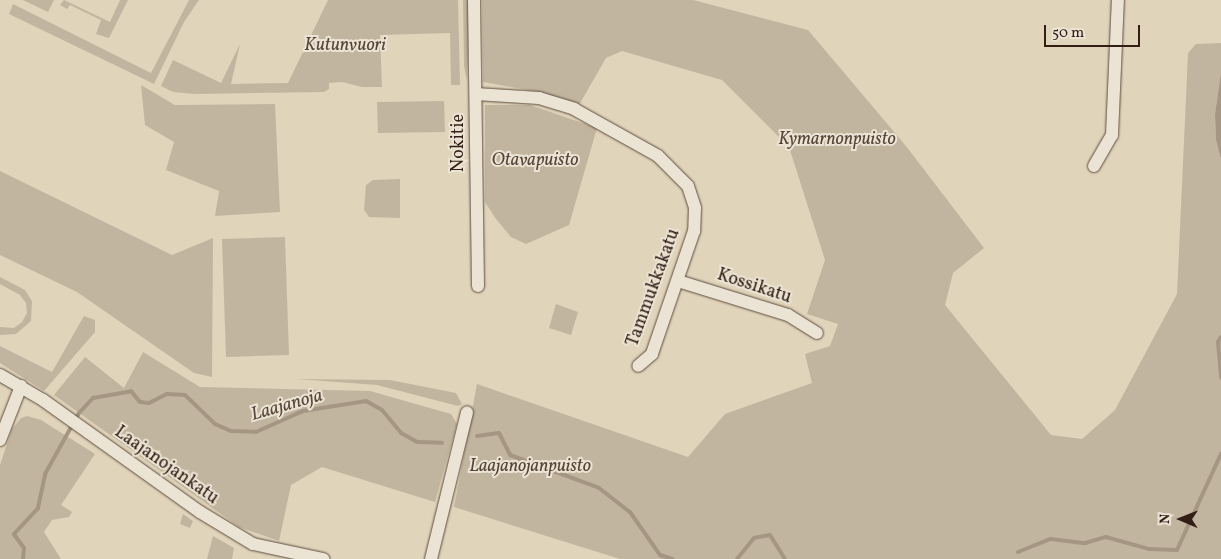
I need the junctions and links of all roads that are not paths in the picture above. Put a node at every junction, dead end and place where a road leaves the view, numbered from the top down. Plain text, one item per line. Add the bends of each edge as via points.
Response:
1 (474, 0) edge
2 (1118, 0) edge
3 (476, 94) junction
4 (1094, 166) dead end
5 (678, 281) junction
6 (478, 286) dead end
7 (817, 333) dead end
8 (638, 366) dead end
9 (0, 375) edge
10 (21, 386) junction
11 (467, 412) dead end
12 (0, 440) edge
13 (323, 559) edge
14 (431, 559) edge

1 - 3 street, Nokitie
2 - 4 street via 1112,135
3 - 5 street, Tammukkakatu via 539,98 574,109 665,162 688,186 696,208 694,231
3 - 6 street, Nokitie
5 - 7 street, Kossikatu via 788,314
5 - 8 street, Tammukkakatu via 652,354
9 - 10 street, Laajanojankatu
10 - 12 street
10 - 13 street, Laajanojankatu via 200,512 253,544
11 - 14 street

